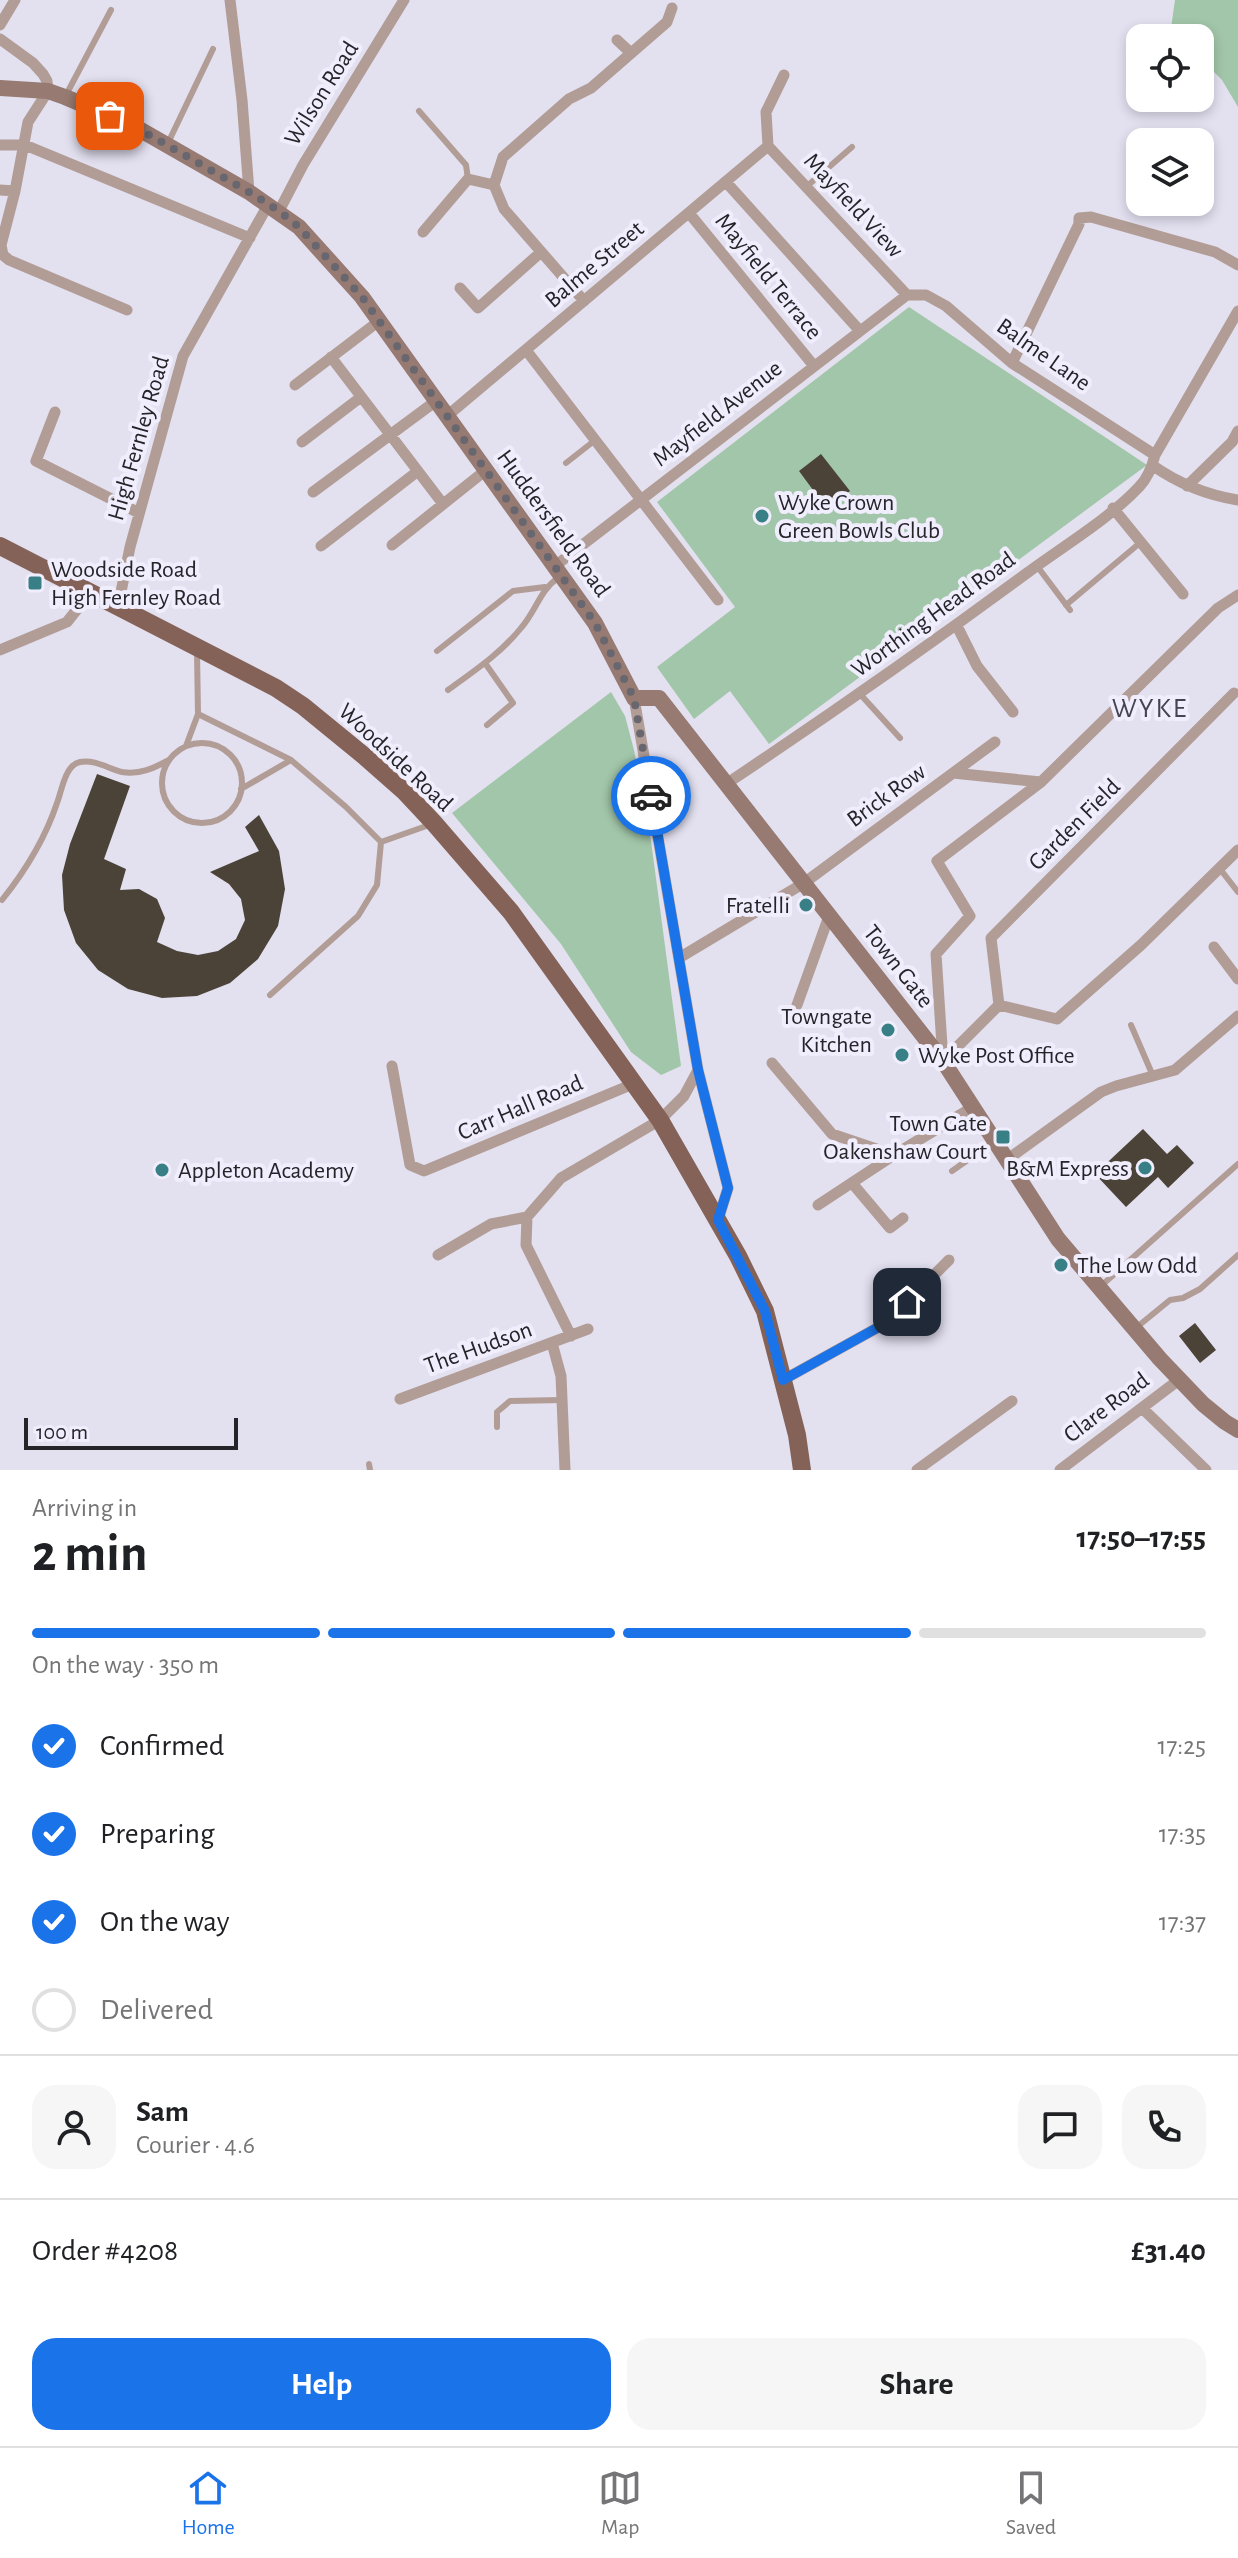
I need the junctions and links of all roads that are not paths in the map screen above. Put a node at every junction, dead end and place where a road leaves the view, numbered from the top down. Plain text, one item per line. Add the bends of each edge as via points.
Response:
1 (15, 0) edge
2 (230, 0) edge
3 (404, 0) edge
4 (672, 8) dead end
5 (111, 10) dead end
6 (0, 25) edge
7 (0, 39) edge
8 (617, 40) dead end
9 (213, 49) dead end
10 (631, 53) junction
11 (784, 75) dead end
12 (0, 88) edge
13 (48, 91) junction
14 (65, 97) junction
15 (419, 111) dead end
16 (0, 145) edge
17 (25, 145) junction
18 (167, 145) junction
19 (768, 146) junction
20 (852, 147) dead end
21 (468, 179) junction
22 (726, 182) junction
23 (494, 185) junction
24 (806, 187) junction
25 (0, 190) edge
26 (15, 191) junction
27 (249, 192) junction
28 (273, 208) junction
29 (689, 213) junction
30 (423, 232) dead end
31 (250, 238) junction
32 (540, 253) junction
33 (1238, 265) edge
34 (460, 288) dead end
35 (907, 295) junction
36 (584, 301) junction
37 (127, 310) dead end
38 (1238, 311) edge
39 (379, 321) junction
40 (860, 331) junction
41 (526, 350) junction
42 (331, 357) junction
43 (1012, 363) junction
44 (814, 366) junction
45 (295, 385) dead end
46 (361, 397) junction
47 (436, 401) junction
48 (55, 412) dead end
49 (447, 416) junction
50 (1238, 431) edge
51 (390, 435) junction
52 (594, 441) junction
53 (302, 442) dead end
54 (1154, 460) junction
55 (566, 463) dead end
56 (486, 470) junction
57 (418, 471) junction
58 (1187, 486) junction
59 (313, 492) dead end
60 (639, 500) junction
61 (1238, 500) edge
62 (443, 504) junction
63 (1113, 508) junction
64 (139, 513) junction
65 (1141, 542) junction
66 (392, 545) dead end
67 (0, 546) edge
68 (321, 546) dead end
69 (1037, 566) junction
70 (558, 570) junction
71 (545, 587) junction
72 (90, 593) junction
73 (1183, 594) dead end
74 (1238, 595) edge
75 (718, 600) dead end
76 (118, 607) junction
77 (957, 626) junction
78 (197, 648) junction
79 (0, 650) edge
80 (437, 651) dead end
81 (485, 663) junction
82 (448, 690) dead end
83 (1234, 693) dead end
84 (860, 694) junction
85 (634, 698) junction
86 (1013, 712) dead end
87 (198, 714) junction
88 (487, 725) dead end
89 (900, 738) dead end
90 (995, 742) dead end
91 (186, 746) junction
92 (169, 760) junction
93 (291, 760) junction
94 (953, 773) junction
95 (1041, 782) junction
96 (726, 784) junction
97 (241, 789) junction
98 (434, 823) junction
99 (381, 842) junction
100 (1238, 850) edge
101 (1220, 869) junction
102 (804, 883) junction
103 (1238, 892) edge
104 (2, 900) dead end
105 (829, 916) junction
106 (1214, 947) dead end
107 (679, 958) junction
108 (1238, 979) edge
109 (270, 995) dead end
110 (797, 1005) dead end
111 (999, 1005) junction
112 (1238, 1016) edge
113 (1131, 1025) dead end
114 (943, 1061) junction
115 (772, 1063) dead end
116 (392, 1066) dead end
117 (698, 1070) junction
118 (1153, 1076) junction
119 (633, 1084) junction
120 (973, 1107) junction
121 (660, 1120) junction
122 (996, 1141) junction
123 (894, 1155) junction
124 (1008, 1159) junction
125 (1238, 1164) edge
126 (952, 1171) dead end
127 (852, 1183) junction
128 (818, 1205) dead end
129 (527, 1217) junction
130 (903, 1218) dead end
131 (718, 1220) junction
132 (438, 1255) dead end
133 (1238, 1255) edge
134 (949, 1260) dead end
135 (1099, 1287) junction
136 (588, 1329) dead end
137 (1134, 1329) junction
138 (571, 1336) junction
139 (552, 1343) junction
140 (1180, 1379) junction
141 (783, 1380) junction
142 (400, 1399) dead end
143 (562, 1400) junction
144 (1012, 1401) dead end
145 (1142, 1408) junction
146 (497, 1427) dead end
147 (1238, 1430) edge
148 (565, 1470) edge
149 (802, 1470) edge
150 (917, 1470) edge
151 (1060, 1470) edge
152 (1206, 1470) edge

1 - 6 street
2 - 27 street
3 - 28 street, Wilson Road
4 - 10 street via 667,22
5 - 14 lane
7 - 13 street via 43,74
8 - 10 street
9 - 18 lane
10 - 23 street via 503,157
11 - 19 street via 766,112
12 - 13 main road, Huddersfield Road
13 - 14 main road, Huddersfield Road
13 - 17 street via 28,122
14 - 18 main road, Huddersfield Road
15 - 21 lane via 466,165
16 - 17 street
17 - 26 street
17 - 31 street
18 - 27 main road, Huddersfield Road
19 - 22 street, Balme Street
19 - 24 street, Mayfield View
20 - 24 lane
21 - 23 street
21 - 30 street
22 - 29 street, Balme Street
22 - 40 street
23 - 32 street via 504,209
24 - 35 street, Mayfield View
25 - 26 street
26 - 37 street via 3,255
27 - 28 main road, Huddersfield Road
28 - 31 street, High Fernley Road
28 - 39 main road, Huddersfield Road via 299,227
29 - 36 street, Balme Street
29 - 44 street, Mayfield Terrace
31 - 64 street, High Fernley Road via 183,356
32 - 34 street via 478,308
32 - 36 street
33 - 43 street via 1215,252 1079,218
35 - 40 street, Mayfield Avenue
35 - 43 street, Balme Lane via 926,295 946,306
36 - 41 street, Balme Street
38 - 54 street, Worthing Head Road
39 - 42 street
39 - 47 main road, Huddersfield Road
40 - 44 street, Mayfield Avenue
41 - 49 street, Balme Street
41 - 52 street
42 - 45 street
42 - 46 street
43 - 54 street, Balme Lane
44 - 60 street, Mayfield Avenue
46 - 51 street
46 - 53 street
47 - 49 main road, Huddersfield Road
47 - 51 street
48 - 64 street via 36,461
49 - 56 main road, Huddersfield Road
50 - 58 street
51 - 57 street
51 - 59 street
52 - 55 lane
52 - 60 street
54 - 58 street
54 - 63 street, Worthing Head Road via 1139,487
56 - 62 street
56 - 70 main road, Huddersfield Road
57 - 62 street
57 - 68 street
58 - 61 street
60 - 70 street, Mayfield Avenue
60 - 75 street
62 - 66 street
63 - 65 street
63 - 69 street, Worthing Head Road
64 - 76 street, High Fernley Road
65 - 69 lane via 1068,608
65 - 73 street
67 - 72 main road, Woodside Road
69 - 77 street, Worthing Head Road
70 - 71 lane
70 - 85 main road, Huddersfield Road via 595,623
71 - 80 lane via 513,591
71 - 81 lane via 520,629
72 - 76 main road, Woodside Road
72 - 79 street via 67,622
74 - 95 street via 1218,608
76 - 78 main road, Woodside Road
77 - 84 street, Worthing Head Road
77 - 86 street via 977,666
78 - 87 lane
78 - 98 main road, Woodside Road via 303,706 387,775
81 - 82 lane
81 - 88 lane via 513,703
83 - 111 street, Garden Field via 991,938
84 - 89 lane
84 - 96 street, Worthing Head Road
85 - 96 main road, Town Gate via 659,698
85 - 107 street, Huddersfield Road
87 - 91 lane
87 - 93 lane
90 - 94 street, Brick Row
91 - 92 lane
91 - 97 lane via 202,742 226,750 241,771
92 - 97 lane via 162,785 165,798 183,818 196,823 222,818 233,809
92 - 104 lane via 148,771 124,772 79,762 70,768 49,826
93 - 97 lane
93 - 99 lane
94 - 95 street
94 - 102 street, Brick Row
95 - 114 street via 937,861 970,916 936,954
96 - 102 main road, Town Gate
98 - 99 lane
98 - 119 main road, Woodside Road via 511,912
99 - 109 lane via 377,885 358,916
100 - 101 street
101 - 103 lane
101 - 111 street via 1057,1019
102 - 105 main road, Town Gate
102 - 107 street, Brick Row
105 - 110 street
105 - 114 main road, Town Gate
106 - 108 street
107 - 117 street, Huddersfield Road
111 - 114 street
112 - 118 street via 1175,1070
113 - 118 lane
114 - 120 main road, Town Gate
115 - 123 street via 832,1134
116 - 119 street, Carr Hall Road via 410,1165 424,1171
117 - 121 street via 684,1096
117 - 131 street, Huddersfield Road via 728,1188
118 - 124 street via 1101,1092
119 - 121 main road, Woodside Road
120 - 122 main road, Town Gate
120 - 123 street
121 - 129 street via 561,1178
121 - 131 main road
122 - 124 main road, Town Gate
122 - 126 lane
123 - 127 street
124 - 135 main road, Town Gate via 1058,1239
125 - 135 lane
127 - 128 street
127 - 130 street via 890,1228
129 - 132 street via 491,1224
129 - 138 street, The Hudson via 526,1245
131 - 141 main road via 765,1311
133 - 137 lane via 1200,1289 1170,1300
134 - 141 street via 886,1323
135 - 137 main road, Town Gate
136 - 138 street, The Hudson
137 - 140 main road, Town Gate
138 - 139 street, The Hudson
139 - 142 street, The Hudson
139 - 143 street
140 - 145 street, Clare Road
140 - 147 main road, Town Gate
141 - 149 main road
143 - 146 lane via 510,1401 497,1412
143 - 148 street
144 - 150 street
145 - 151 street, Clare Road
145 - 152 street

